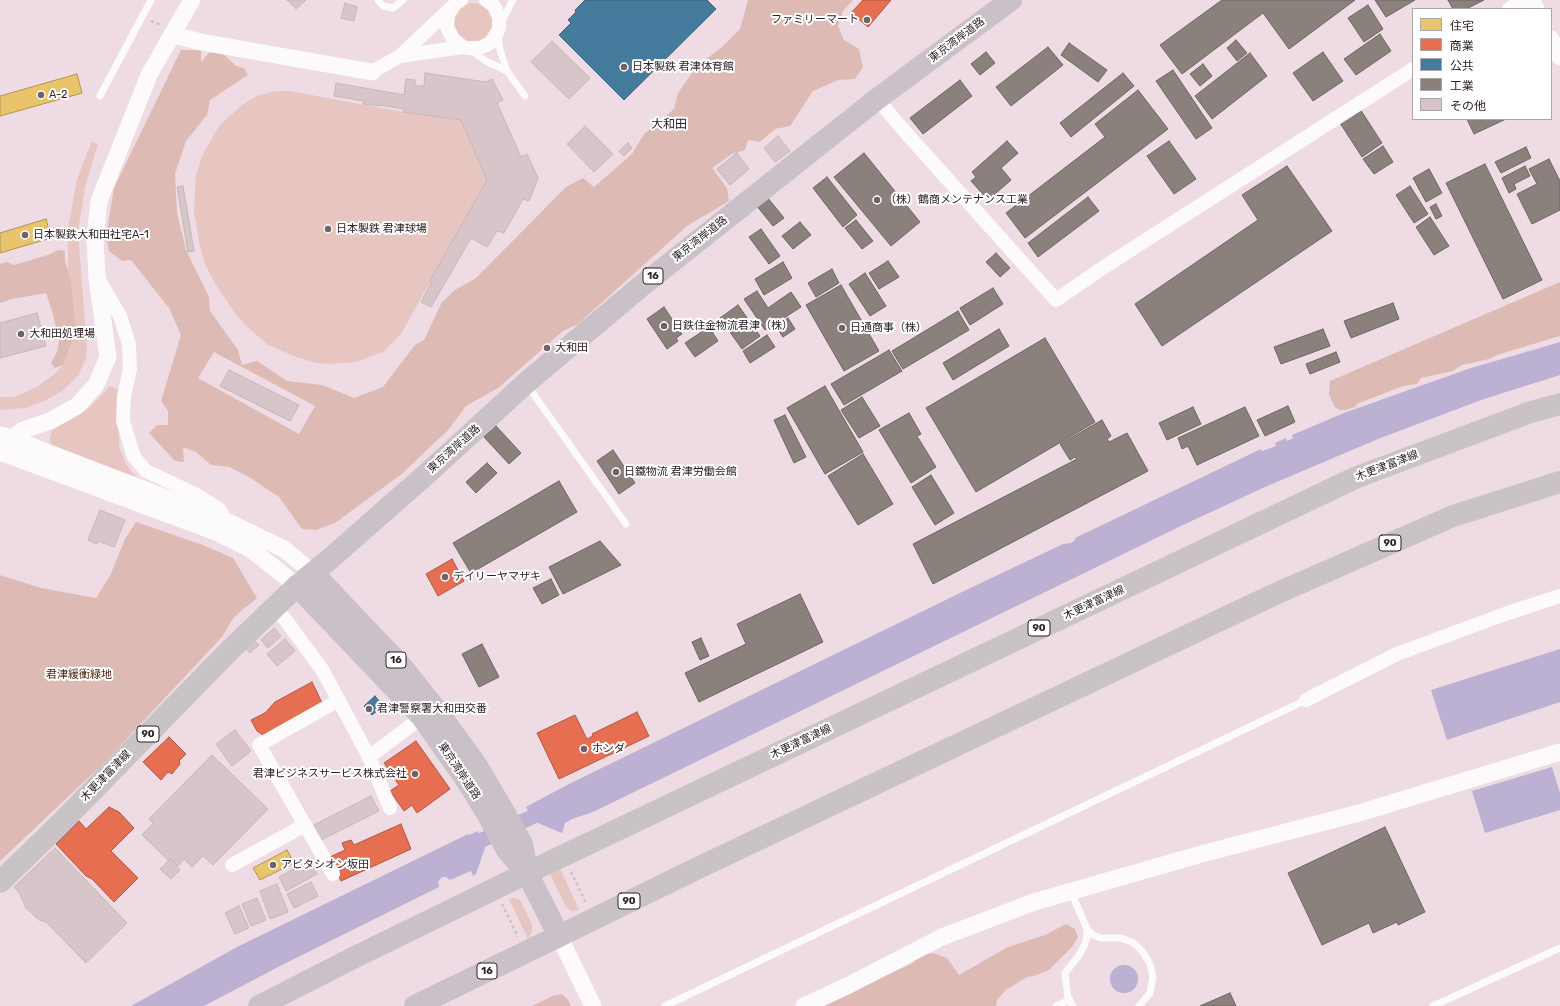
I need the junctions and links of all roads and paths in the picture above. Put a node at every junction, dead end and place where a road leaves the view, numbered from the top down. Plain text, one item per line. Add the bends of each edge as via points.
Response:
1 (150, 0) edge
2 (192, 0) edge
3 (378, 0) edge
4 (403, 0) edge
5 (486, 0) edge
6 (513, 0) edge
7 (1011, 0) edge
8 (1523, 0) edge
9 (458, 2) edge
10 (1511, 8) edge
11 (142, 18) junction
12 (169, 31) junction
13 (498, 31) junction
14 (1552, 41) edge
15 (465, 48) junction
16 (400, 56) junction
17 (1560, 57) edge
18 (1412, 70) edge
19 (507, 71) junction
20 (372, 72) joint
21 (100, 96) dead end
22 (525, 96) dead end
23 (877, 99) junction
24 (97, 278) junction
25 (526, 383) junction
26 (1560, 404) edge
27 (4, 445) edge
28 (1560, 482) edge
29 (226, 520) junction
30 (626, 524) dead end
31 (305, 579) junction
32 (1560, 596) edge
33 (274, 609) junction
34 (339, 700) junction
35 (1306, 700) joint
36 (422, 717) junction
37 (1560, 752) edge
38 (369, 757) junction
39 (390, 808) dead end
40 (496, 812) junction
41 (305, 825) junction
42 (523, 864) junction
43 (232, 865) dead end
44 (570, 871) dead end
45 (333, 874) dead end
46 (0, 882) edge
47 (1071, 892) junction
48 (501, 901) dead end
49 (587, 905) dead end
50 (1087, 929) junction
51 (559, 936) junction
52 (519, 938) dead end
53 (1560, 948) edge
54 (1071, 1003) edge
55 (259, 1006) edge
56 (415, 1006) edge
57 (593, 1006) edge
58 (664, 1006) edge
59 (804, 1006) edge
60 (1056, 1006) edge
61 (1139, 1006) edge
62 (1434, 1006) edge

1 - 11 lane
2 - 12 street
3 - 4 lane via 383,6 393,8
5 - 13 street via 494,6 499,17
6 - 13 lane
7 - 23 highway, 東京湾岸道路 / 16
8 - 10 street
9 - 15 street via 448,15 447,27 453,39
9 - 16 street
11 - 12 path
11 - 21 lane
12 - 20 street via 201,42
12 - 24 street via 99,200 95,239
13 - 15 street via 490,43 480,48
13 - 19 lane via 500,50
14 - 17 street
15 - 16 street
15 - 19 lane
16 - 20 street
18 - 23 street via 1056,300
19 - 22 lane
23 - 25 highway, 東京湾岸道路 / 16 via 640,286
24 - 27 street via 108,357 96,385 77,406 50,421 23,430
24 - 29 street via 120,316 129,344 130,369 124,396 123,421 134,457 146,471 195,494 220,510
25 - 30 lane
25 - 31 highway, 東京湾岸道路 / 16
26 - 42 main road, 木更津富津線 / 90 via 1531,412 1357,477
27 - 29 street
27 - 31 street via 216,532
28 - 51 main road, 90 via 1452,516 1273,595 692,870
29 - 31 street via 284,549
31 - 33 main road, 木更津富津線 / 90
31 - 36 highway, 東京湾岸道路 / 16
31 - 40 highway, 東京湾岸道路 / 16 via 388,652 422,691 477,766
32 - 35 street via 1397,654
33 - 34 street via 285,619 323,671
33 - 46 main road, 木更津富津線 / 90 via 230,650
34 - 38 street
34 - 41 street via 259,745
35 - 58 lane
36 - 38 street
36 - 40 highway, 東京湾岸道路 / 16 via 467,781
37 - 47 street via 1359,813 1205,853
38 - 39 street
40 - 42 highway, 東京湾岸道路 / 16 via 507,850
41 - 43 street
41 - 45 street
42 - 51 highway, 東京湾岸道路 / 16
42 - 55 highway via 355,957
44 - 49 path
47 - 50 lane
47 - 59 street via 1034,902 942,937
48 - 52 path
50 - 54 lane via 1085,944 1065,974 1065,984
50 - 61 lane via 1101,938 1121,938 1132,942 1142,951 1150,964 1153,977 1150,993
51 - 56 highway, 16
51 - 57 street
53 - 62 lane
54 - 60 lane

